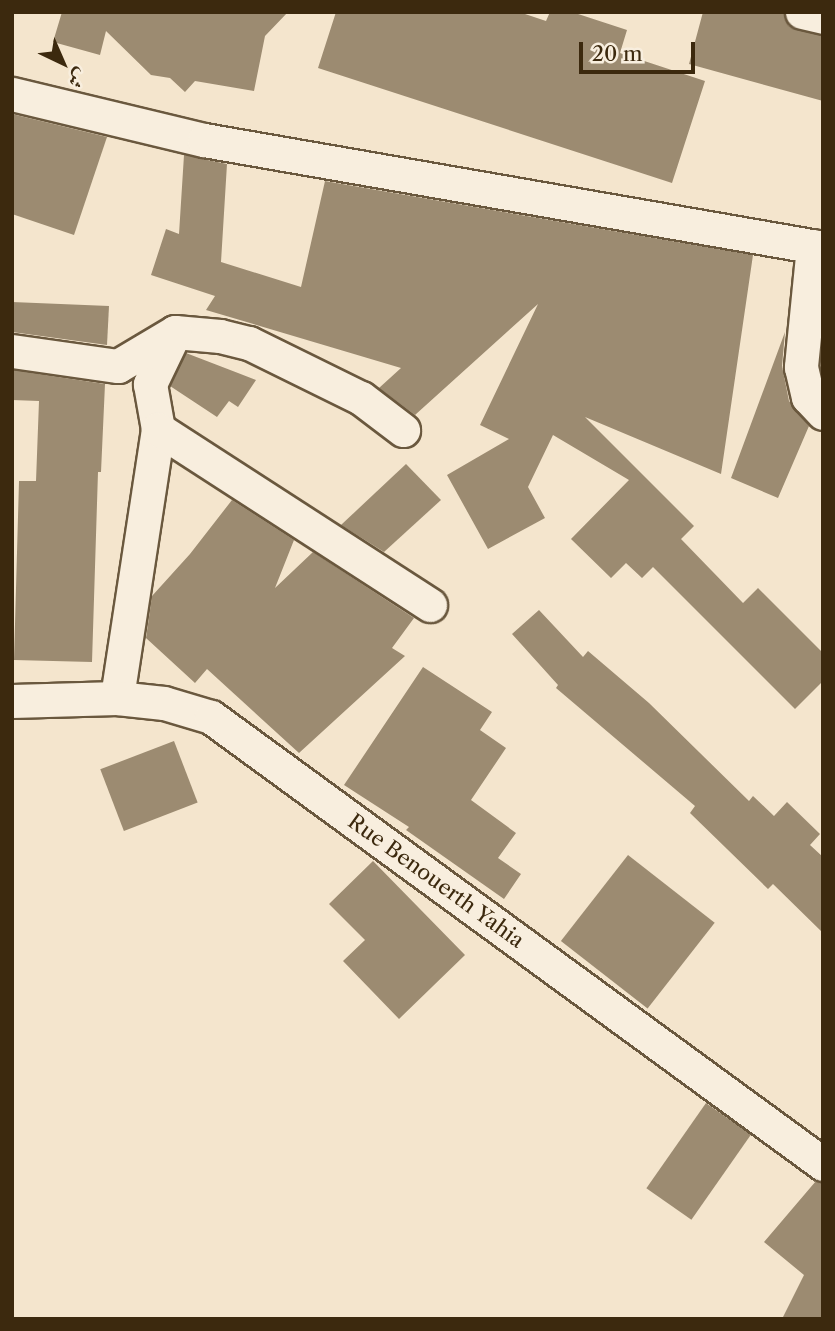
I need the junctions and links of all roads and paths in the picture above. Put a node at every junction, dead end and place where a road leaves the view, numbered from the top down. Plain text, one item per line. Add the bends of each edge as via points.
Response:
1 (802, 12) edge
2 (823, 17) edge
3 (12, 94) edge
4 (818, 247) edge
5 (175, 332) junction
6 (12, 351) edge
7 (823, 413) edge
8 (158, 429) junction
9 (403, 430) dead end
10 (430, 605) dead end
11 (117, 698) junction
12 (12, 701) edge
13 (823, 1164) edge

1 - 2 street
3 - 4 street via 204,140
4 - 7 street via 801,367 808,397
5 - 6 street via 118,366
5 - 8 street via 150,384
5 - 9 street via 220,335 249,343 360,398
8 - 10 street
8 - 11 street
11 - 12 street, Rue Benouerth Yahia
11 - 13 street, Rue Benouerth Yahia via 164,703 211,718

